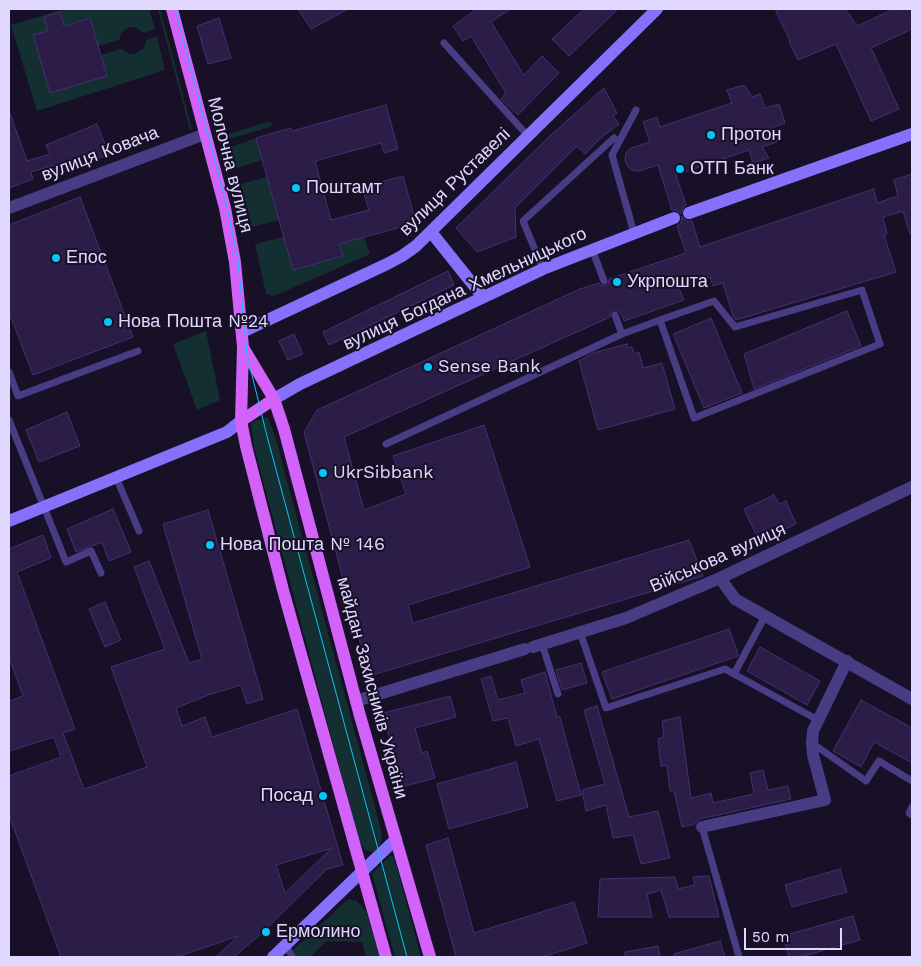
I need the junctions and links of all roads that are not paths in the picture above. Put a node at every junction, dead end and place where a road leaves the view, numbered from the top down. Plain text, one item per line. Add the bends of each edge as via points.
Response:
1 (172, 9) edge
2 (657, 9) edge
3 (444, 43) dead end
4 (636, 110) dead end
5 (205, 134) junction
6 (912, 134) edge
7 (528, 136) junction
8 (614, 138) dead end
9 (9, 208) edge
10 (689, 213) dead end
11 (674, 218) dead end
12 (431, 232) junction
13 (634, 233) junction
14 (592, 249) junction
15 (543, 269) junction
16 (604, 281) dead end
17 (483, 297) junction
18 (615, 315) dead end
19 (660, 320) junction
20 (242, 332) junction
21 (622, 334) junction
22 (243, 347) junction
23 (138, 351) dead end
24 (9, 372) edge
25 (274, 399) junction
26 (9, 420) edge
27 (242, 421) junction
28 (386, 444) dead end
29 (116, 477) junction
30 (912, 487) edge
31 (43, 507) junction
32 (9, 521) edge
33 (139, 531) dead end
34 (101, 572) dead end
35 (720, 578) junction
36 (765, 616) junction
37 (580, 632) junction
38 (533, 647) junction
39 (847, 661) junction
40 (734, 674) junction
41 (558, 694) dead end
42 (912, 699) edge
43 (356, 701) junction
44 (818, 720) junction
45 (812, 743) junction
46 (912, 781) edge
47 (912, 807) edge
48 (912, 815) edge
49 (702, 827) joint
50 (396, 839) junction
51 (362, 873) junction
52 (286, 945) junction
53 (273, 957) edge
54 (292, 957) edge
55 (386, 957) edge
56 (430, 957) edge
57 (739, 957) edge

1 - 5 main road, Молочна вулиця
2 - 7 street, вулиця Руставелі
3 - 7 lane
4 - 13 lane via 612,156
5 - 9 street, вулиця Ковача
5 - 20 main road, Молочна вулиця via 225,208 235,262
6 - 10 street
7 - 12 street, вулиця Руставелі
8 - 15 lane via 523,221
11 - 13 street, вулиця Богдана Хмельницького
12 - 17 street
12 - 20 street, вулиця Руставелі via 402,256
13 - 14 street, вулиця Богдана Хмельницького
14 - 15 street, вулиця Богдана Хмельницького
14 - 16 lane
15 - 17 street, вулиця Богдана Хмельницького
17 - 25 street, вулиця Богдана Хмельницького
18 - 21 lane
19 - 19 lane via 714,301 735,327 862,290 880,344 694,418
19 - 21 lane
20 - 22 main road, майдан Захисників України
21 - 28 lane
22 - 25 main road, майдан Захисників України
22 - 27 main road, майдан Захисників України
23 - 24 lane via 18,396
25 - 27 main road
25 - 43 main road, майдан Захисників України
26 - 31 lane
27 - 29 street via 227,432
27 - 51 main road, майдан Захисників України via 283,590
29 - 31 street
29 - 33 lane
30 - 35 street, Військова вулиця
31 - 32 street
31 - 34 lane via 66,562 91,552
35 - 36 street via 735,599
35 - 37 street, Військова вулиця via 626,618
36 - 39 street
36 - 40 lane
37 - 38 street, Військова вулиця
37 - 40 lane via 606,708 725,669
38 - 41 lane
38 - 43 street, Військова вулиця
39 - 42 street
39 - 44 street
40 - 44 lane
43 - 50 main road, майдан Захисників України
44 - 45 street
45 - 46 lane via 866,781 879,761
45 - 49 street via 825,800
47 - 48 lane via 909,813
49 - 57 lane
50 - 51 street
50 - 56 main road, майдан Захисників України
51 - 52 street
51 - 55 main road, майдан Захисників України
52 - 53 street
52 - 54 lane

